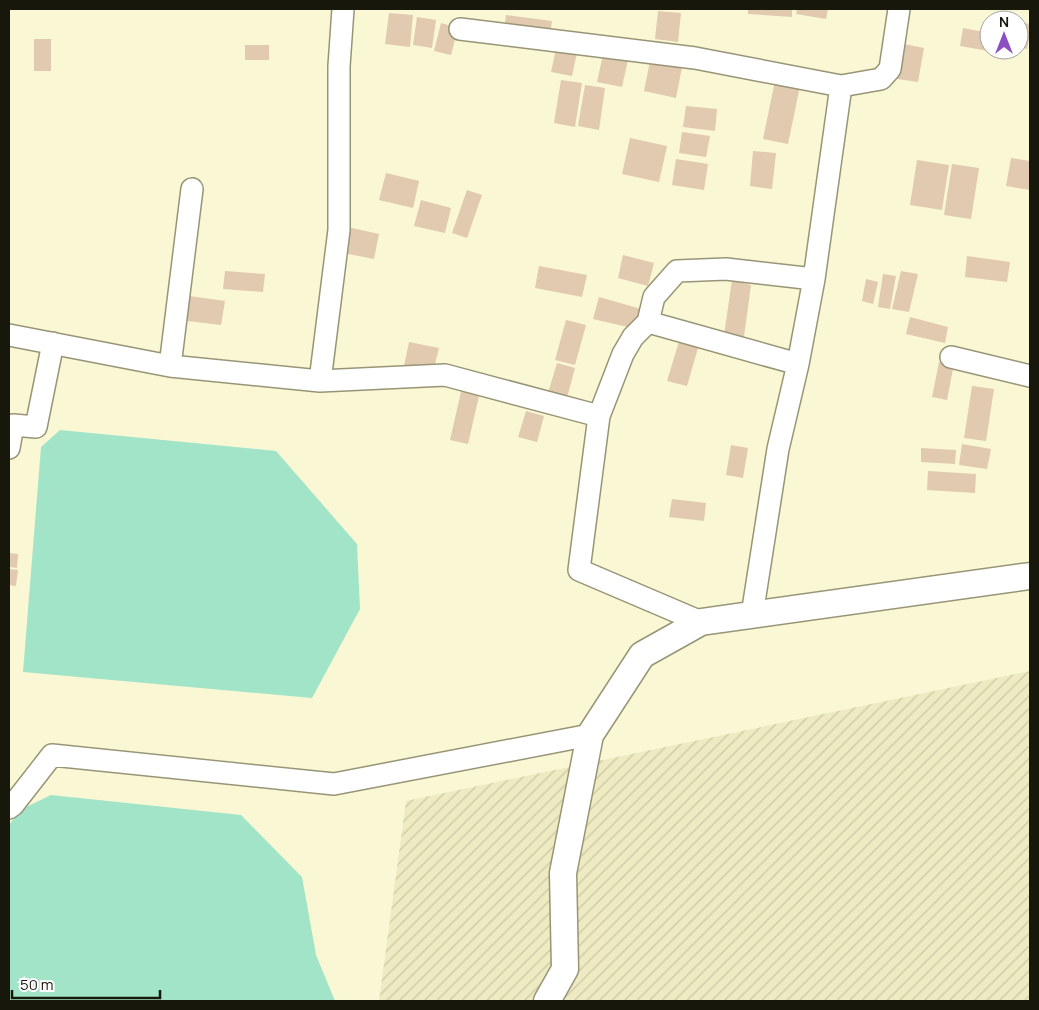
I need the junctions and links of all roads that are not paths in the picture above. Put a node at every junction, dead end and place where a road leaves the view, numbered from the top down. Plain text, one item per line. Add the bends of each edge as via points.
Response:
1 (343, 9) edge
2 (900, 9) edge
3 (460, 28) dead end
4 (842, 86) junction
5 (192, 189) dead end
6 (814, 279) junction
7 (648, 322) junction
8 (9, 335) edge
9 (52, 343) junction
10 (951, 357) dead end
11 (798, 364) junction
12 (170, 366) junction
13 (1030, 376) edge
14 (320, 381) junction
15 (598, 416) junction
16 (9, 448) edge
17 (1030, 576) edge
18 (752, 615) junction
19 (701, 622) junction
20 (590, 735) junction
21 (9, 808) edge
22 (547, 1001) edge

1 - 14 street via 339,66 339,230
2 - 4 street via 890,69 881,79
3 - 4 street via 695,58
4 - 6 street
5 - 12 street
6 - 7 street via 726,269 677,271 654,297
6 - 11 street
7 - 11 street
7 - 15 street via 633,337 623,354
8 - 9 street
9 - 12 street
9 - 16 street via 36,427 13,426
10 - 13 street
11 - 18 street via 778,449
12 - 14 street
14 - 15 street via 445,375
15 - 19 street via 579,570
17 - 18 street
18 - 19 street
19 - 20 street via 642,655
20 - 21 street via 334,784 52,755
20 - 22 street via 563,873 565,969

